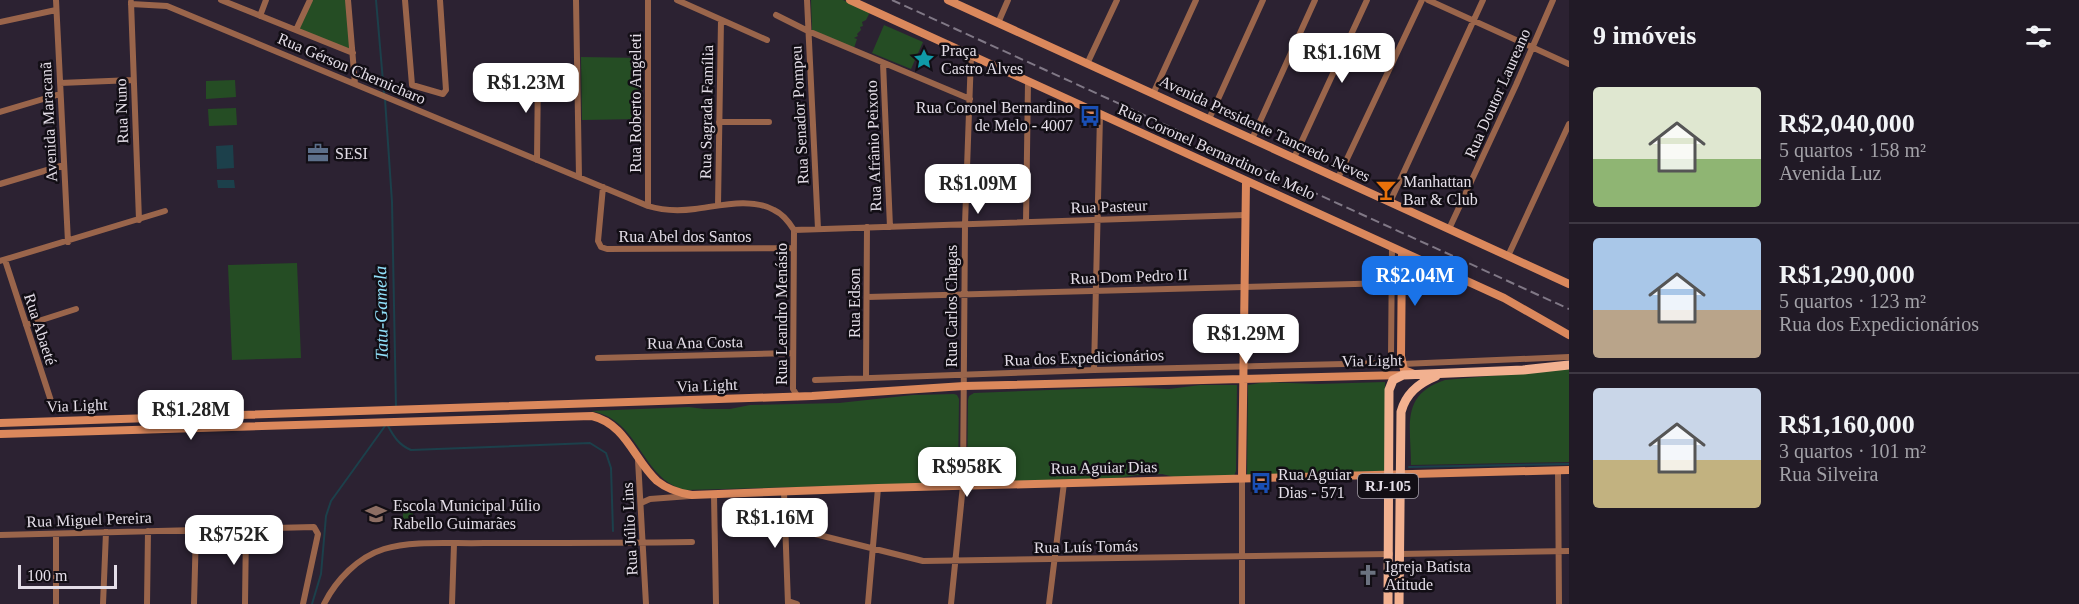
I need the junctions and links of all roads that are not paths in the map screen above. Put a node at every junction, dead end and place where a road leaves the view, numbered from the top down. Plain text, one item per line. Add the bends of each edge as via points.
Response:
1 (56, 0) edge
2 (222, 0) edge
3 (266, 0) edge
4 (310, 0) edge
5 (348, 0) edge
6 (405, 0) edge
7 (440, 0) edge
8 (576, 0) edge
9 (648, 0) edge
10 (677, 0) edge
11 (807, 0) edge
12 (850, 0) edge
13 (948, 0) edge
14 (1008, 0) edge
15 (1117, 0) edge
16 (1196, 0) edge
17 (1263, 0) edge
18 (1315, 0) edge
19 (1367, 0) edge
20 (1422, 0) edge
21 (1428, 0) edge
22 (1483, 0) edge
23 (1553, 0) edge
24 (131, 2) edge
25 (56, 10) junction
26 (776, 15) dead end
27 (260, 16) junction
28 (721, 20) junction
29 (1473, 21) junction
30 (0, 22) edge
31 (998, 23) junction
32 (296, 30) junction
33 (808, 31) junction
34 (766, 40) dead end
35 (1533, 48) junction
36 (352, 53) junction
37 (971, 56) junction
38 (883, 63) junction
39 (1087, 64) junction
40 (1569, 64) edge
41 (538, 69) dead end
42 (133, 80) junction
43 (1028, 82) junction
44 (60, 83) junction
45 (355, 84) junction
46 (60, 94) junction
47 (1154, 94) junction
48 (970, 99) junction
49 (0, 112) edge
50 (1100, 115) junction
51 (1209, 119) junction
52 (719, 122) junction
53 (769, 122) dead end
54 (1569, 124) edge
55 (1252, 139) junction
56 (1294, 158) junction
57 (537, 160) junction
58 (64, 165) junction
59 (579, 177) junction
60 (1338, 178) junction
61 (1246, 181) junction
62 (0, 184) edge
63 (603, 187) junction
64 (1390, 202) junction
65 (718, 205) junction
66 (648, 206) junction
67 (165, 211) dead end
68 (1245, 215) junction
69 (139, 220) junction
70 (1098, 220) junction
71 (1026, 222) junction
72 (965, 224) junction
73 (867, 227) junction
74 (890, 227) junction
75 (818, 229) junction
76 (1449, 229) junction
77 (794, 230) junction
78 (68, 242) junction
79 (793, 248) junction
80 (1392, 248) junction
81 (1402, 252) junction
82 (1508, 256) junction
83 (2, 261) edge
84 (1569, 282) edge
85 (1392, 283) junction
86 (1244, 287) junction
87 (1097, 291) junction
88 (964, 294) junction
89 (867, 297) junction
90 (76, 309) dead end
91 (26, 325) junction
92 (1569, 335) edge
93 (793, 353) junction
94 (1569, 357) edge
95 (598, 358) dead end
96 (1402, 364) junction
97 (1569, 365) edge
98 (1243, 366) junction
99 (1094, 370) junction
100 (1444, 373) junction
101 (964, 374) junction
102 (1414, 374) junction
103 (1403, 375) junction
104 (866, 378) junction
105 (1243, 378) junction
106 (815, 380) dead end
107 (964, 386) junction
108 (798, 397) junction
109 (53, 407) dead end
110 (0, 423) edge
111 (0, 434) edge
112 (636, 454) junction
113 (1558, 470) junction
114 (1569, 470) edge
115 (1388, 475) junction
116 (1399, 475) junction
117 (1242, 478) junction
118 (1064, 483) junction
119 (963, 485) junction
120 (879, 488) junction
121 (784, 492) junction
122 (692, 495) junction
123 (714, 495) junction
124 (641, 503) junction
125 (787, 527) junction
126 (246, 529) junction
127 (196, 530) junction
128 (148, 531) junction
129 (106, 532) junction
130 (56, 534) junction
131 (0, 535) edge
132 (643, 542) junction
133 (692, 542) dead end
134 (454, 544) junction
135 (872, 548) junction
136 (1559, 551) junction
137 (1569, 551) edge
138 (1395, 554) junction
139 (1242, 557) junction
140 (1054, 560) junction
141 (955, 562) junction
142 (788, 602) edge
143 (56, 604) edge
144 (103, 604) edge
145 (147, 604) edge
146 (195, 604) edge
147 (245, 604) edge
148 (303, 604) edge
149 (324, 604) edge
150 (452, 604) edge
151 (646, 604) edge
152 (716, 604) edge
153 (797, 604) edge
154 (868, 604) edge
155 (951, 604) edge
156 (1050, 604) edge
157 (1242, 604) edge
158 (1388, 604) edge
159 (1399, 604) edge
160 (1559, 604) edge

1 - 25 street, Avenida Maracanã
2 - 27 street
3 - 27 street
4 - 32 street
5 - 36 street
6 - 7 street via 412,85 443,94 446,90
8 - 59 street
9 - 66 street, Rua Roberto Angeleti
10 - 28 street
11 - 33 street, Rua Senador Pompeu
12 - 37 street, Rua Coronel Bernardino de Melo
13 - 31 street, Avenida Presidente Tancredo Neves
14 - 31 street
15 - 39 street
16 - 47 street
17 - 51 street
18 - 55 street
19 - 56 street
20 - 60 street
21 - 29 street
22 - 29 street
23 - 35 street, Rua Doutor Laureano
24 - 42 street, Rua Nuno
24 - 45 street, Rua Gérson Chernicharo via 167,6
25 - 30 street
25 - 44 street, Avenida Maracanã
26 - 33 street
27 - 32 street
28 - 34 street
28 - 52 street, Rua Sagrada Família
29 - 35 street
29 - 64 street
31 - 39 street, Avenida Presidente Tancredo Neves
32 - 36 street
33 - 38 street
33 - 75 street, Rua Senador Pompeu
35 - 40 street
35 - 76 street, Rua Doutor Laureano
36 - 45 street
37 - 43 street, Rua Coronel Bernardino de Melo
37 - 48 street, Rua Carlos Chagas
38 - 48 street
38 - 74 street, Rua Afrânio Peixoto
39 - 47 street, Avenida Presidente Tancredo Neves
41 - 57 street
42 - 44 street
42 - 69 street, Rua Nuno
43 - 50 street, Rua Coronel Bernardino de Melo
43 - 71 street
44 - 46 street, Avenida Maracanã
45 - 57 street, Rua Gérson Chernicharo
46 - 49 street
46 - 58 street, Avenida Maracanã
47 - 51 street, Avenida Presidente Tancredo Neves
48 - 72 street, Rua Carlos Chagas
50 - 61 street, Rua Coronel Bernardino de Melo
50 - 70 street
51 - 55 street, Avenida Presidente Tancredo Neves
52 - 53 street
52 - 65 street, Rua Sagrada Família
54 - 82 street
55 - 56 street, Avenida Presidente Tancredo Neves
56 - 60 street, Avenida Presidente Tancredo Neves
57 - 59 street, Rua Gérson Chernicharo
58 - 62 street
58 - 78 street, Avenida Maracanã
59 - 63 street, Rua Gérson Chernicharo
60 - 64 street, Avenida Presidente Tancredo Neves
61 - 68 street
61 - 80 street, Rua Coronel Bernardino de Melo
63 - 66 street, Rua Gérson Chernicharo
63 - 79 street, Rua Abel dos Santos via 598,241 607,249
64 - 76 street, Avenida Presidente Tancredo Neves
65 - 66 street, Rua Gérson Chernicharo via 668,210
65 - 77 street, Rua Gérson Chernicharo via 773,209
67 - 69 street
68 - 70 street, Rua Pasteur
68 - 86 street
69 - 78 street
70 - 71 street, Rua Pasteur
70 - 87 street
71 - 72 street, Rua Pasteur
72 - 74 street, Rua Pasteur
72 - 88 street, Rua Carlos Chagas
73 - 74 street, Rua Pasteur
73 - 75 street, Rua Pasteur
73 - 89 street, Rua Edson
75 - 77 street, Rua Pasteur
76 - 82 street, Avenida Presidente Tancredo Neves
77 - 79 street, Rua Leandro Menásio
78 - 83 street
79 - 93 street, Rua Leandro Menásio
80 - 81 street, Rua Coronel Bernardino de Melo
80 - 85 street
81 - 92 street, Rua Coronel Bernardino de Melo via 1504,298
81 - 96 street
82 - 84 street, Avenida Presidente Tancredo Neves
83 - 91 street, Rua Abaeté
85 - 86 street, Rua Dom Pedro II
85 - 98 street, Rua dos Expedicionários via 1389,362
86 - 87 street, Rua Dom Pedro II
86 - 98 street
87 - 88 street, Rua Dom Pedro II
87 - 99 street
88 - 89 street, Rua Dom Pedro II
88 - 101 street, Rua Carlos Chagas
89 - 104 street, Rua Edson
90 - 91 street
91 - 109 street, Rua Abaeté
93 - 95 street, Rua Ana Costa
93 - 108 street, Rua Leandro Menásio via 793,389
94 - 96 street
96 - 102 street via 1404,370
97 - 100 main road, RJ-105
98 - 99 street, Rua dos Expedicionários
98 - 105 street
99 - 101 street, Rua dos Expedicionários
100 - 102 main road, RJ-105
100 - 116 main road, RJ-105 via 1421,383 1403,403
101 - 104 street, Rua dos Expedicionários
101 - 107 street, Rua Carlos Chagas
102 - 103 main road, Via Light / RJ-105
103 - 105 street, Via Light
103 - 115 main road, RJ-105 via 1389,388
104 - 106 street, Rua dos Expedicionários
105 - 107 street, Via Light
105 - 117 street
107 - 108 street, Via Light
107 - 119 street, Rua Carlos Chagas
108 - 110 street, Via Light
111 - 112 street, Via Light via 592,416 614,426
112 - 122 street, Via Light via 658,482
112 - 124 street, Rua Júlio Lins
113 - 114 street, Rua Aguiar Dias
113 - 116 street, Rua Aguiar Dias
113 - 136 street
115 - 116 street, Rua Aguiar Dias
115 - 117 street, Rua Aguiar Dias
115 - 138 main road, RJ-105
116 - 138 main road, RJ-105
117 - 118 street, Rua Aguiar Dias
117 - 139 street
118 - 119 street, Rua Aguiar Dias
118 - 140 street
119 - 120 street, Rua Aguiar Dias
119 - 141 street, Rua Carlos Chagas
120 - 121 street, Rua Aguiar Dias
120 - 135 street
121 - 123 street, Rua Aguiar Dias
121 - 125 street
122 - 123 street, Rua Aguiar Dias
122 - 124 street, Rua Aguiar Dias
123 - 152 street
124 - 132 street, Rua Júlio Lins
125 - 135 street, Rua Luís Tomás
125 - 142 street
126 - 127 street, Rua Miguel Pereira
126 - 147 street
126 - 148 street, Rua Miguel Pereira via 314,527 318,534
127 - 128 street, Rua Miguel Pereira
127 - 146 street
128 - 129 street, Rua Miguel Pereira
128 - 145 street
129 - 130 street, Rua Miguel Pereira
129 - 144 street
130 - 131 street, Rua Miguel Pereira
130 - 143 street
132 - 133 street
132 - 134 street
132 - 151 street, Rua Júlio Lins
134 - 149 street via 415,544 381,550 348,571
134 - 150 street
135 - 141 street, Rua Luís Tomás via 923,561
135 - 154 street
136 - 137 street, Rua Luís Tomás
136 - 138 street, Rua Luís Tomás
136 - 160 street
138 - 139 street, Rua Luís Tomás
138 - 158 main road, RJ-105
138 - 159 main road, RJ-105
139 - 140 street, Rua Luís Tomás
139 - 157 street
140 - 141 street, Rua Luís Tomás
140 - 156 street
141 - 155 street, Rua Carlos Chagas
142 - 153 street

